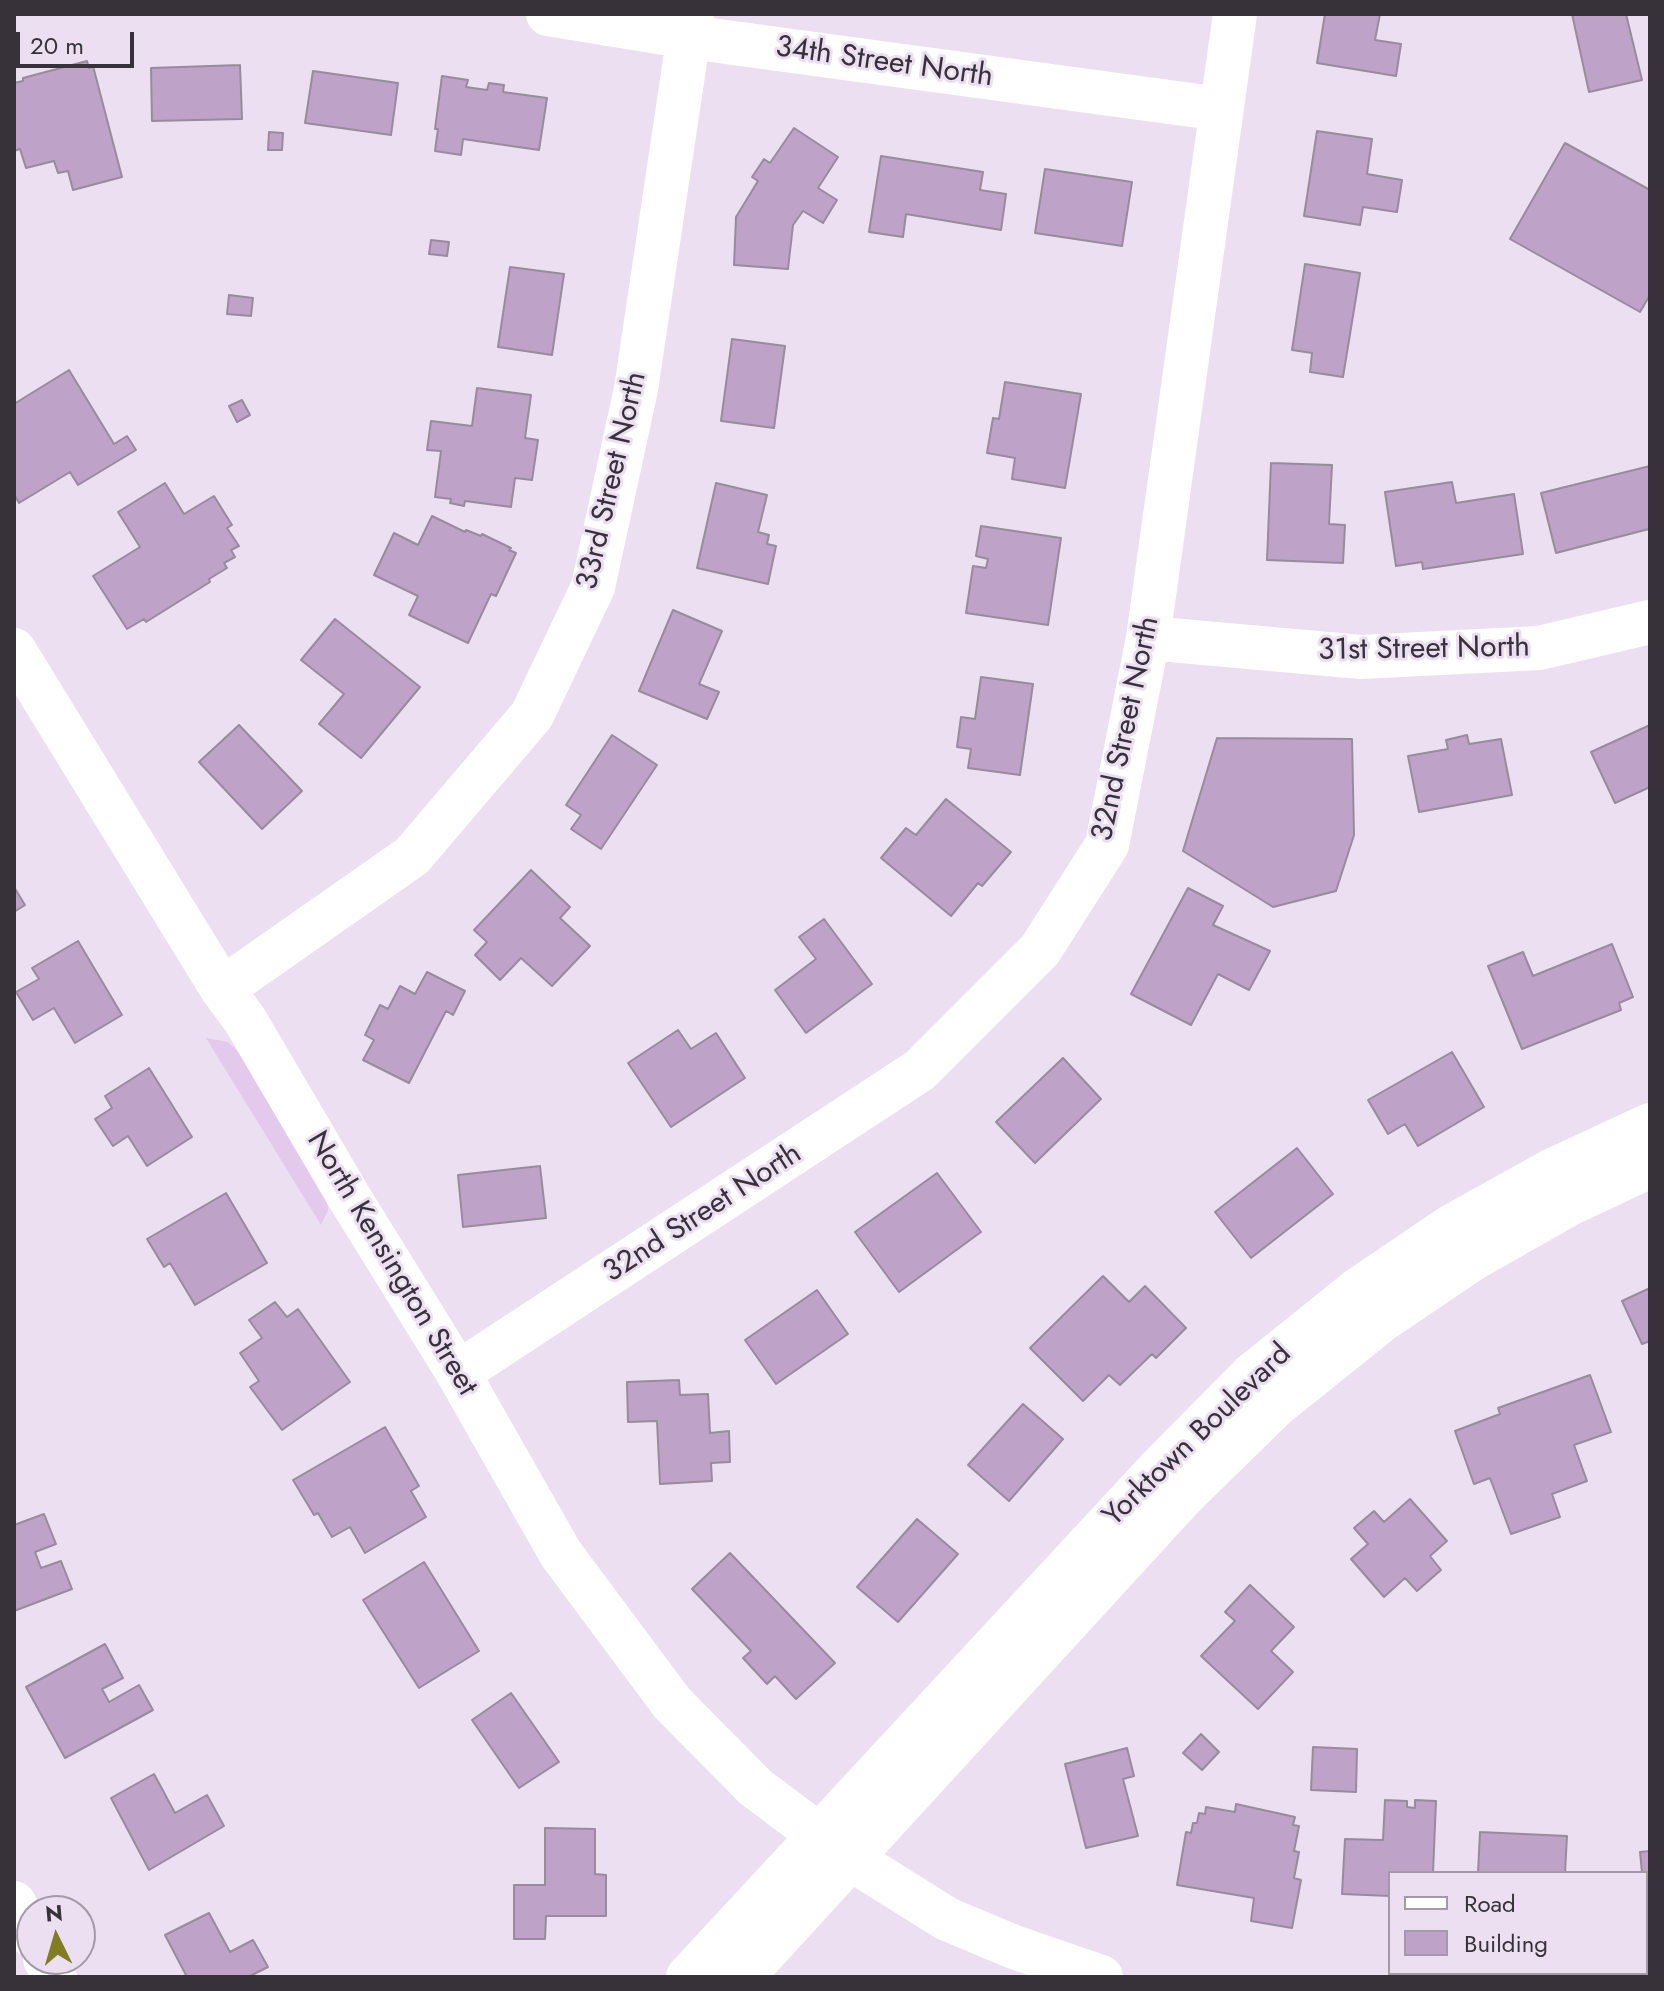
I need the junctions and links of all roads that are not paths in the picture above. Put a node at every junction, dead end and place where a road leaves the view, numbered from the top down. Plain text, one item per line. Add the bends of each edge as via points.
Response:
1 (548, 14) edge
2 (1235, 14) edge
3 (690, 26) edge
4 (1221, 109) junction
5 (1650, 622) edge
6 (1148, 638) junction
7 (14, 650) edge
8 (222, 989) junction
9 (1650, 1125) edge
10 (1650, 1166) edge
11 (458, 1373) junction
12 (835, 1848) junction
13 (688, 1977) edge
14 (742, 1977) edge
15 (1101, 1977) edge

1 - 3 street, 34th Street North
2 - 4 street, 32nd Street North
3 - 4 street, 34th Street North
3 - 8 street, 33rd Street North via 636,389 593,587 532,715 412,856
4 - 6 street, 32nd Street North
5 - 6 street, 31st Street North via 1539,648 1361,657
6 - 11 street, 32nd Street North via 1107,845 1040,950 920,1070
7 - 8 street, North Kensington Street
8 - 11 street, North Kensington Street
9 - 12 street, Yorktown Boulevard via 1551,1171 1452,1226 1359,1289 1252,1375 1159,1469
10 - 12 street, Yorktown Boulevard via 1474,1258 1382,1320 1276,1405
11 - 12 street, North Kensington Street via 561,1554 672,1703 755,1787
12 - 13 street
12 - 14 street
12 - 15 street, North Kensington Street via 947,1919

